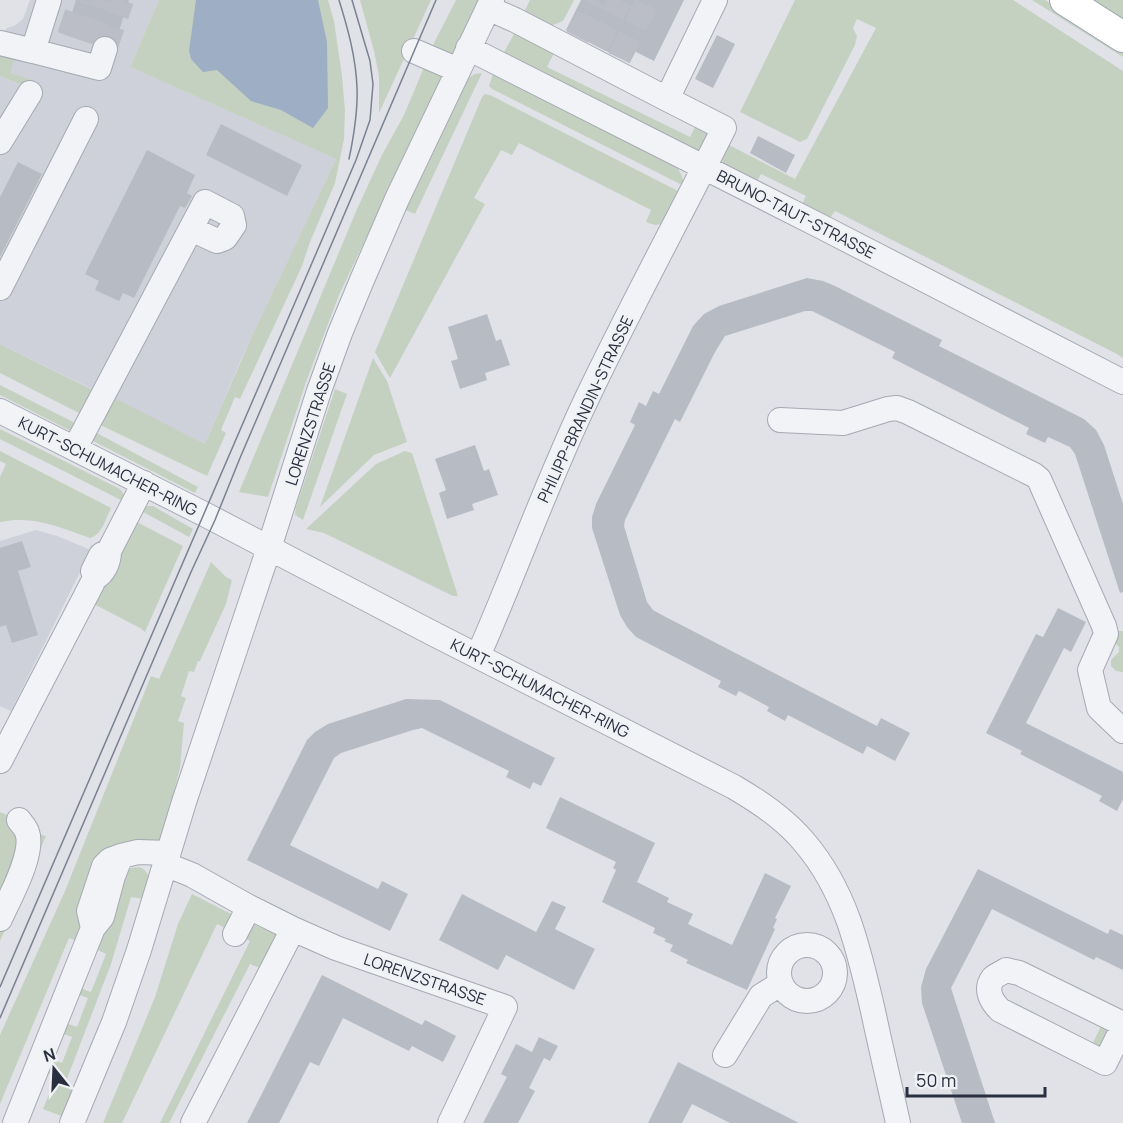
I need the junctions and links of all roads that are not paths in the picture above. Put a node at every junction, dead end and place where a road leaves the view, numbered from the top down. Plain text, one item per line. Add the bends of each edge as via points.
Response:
1 (49, 0) edge
2 (715, 0) edge
3 (1065, 0) edge
4 (490, 4) edge
5 (1123, 37) edge
6 (0, 43) edge
7 (468, 48) junction
8 (81, 49) dead end
9 (33, 51) junction
10 (414, 51) dead end
11 (458, 70) junction
12 (30, 93) dead end
13 (667, 99) junction
14 (87, 119) dead end
15 (0, 142) edge
16 (704, 167) junction
17 (191, 229) dead end
18 (0, 288) edge
19 (1123, 382) edge
20 (0, 411) edge
21 (780, 420) dead end
22 (75, 448) junction
23 (144, 483) junction
24 (269, 548) junction
25 (478, 656) junction
26 (1123, 731) edge
27 (0, 761) edge
28 (19, 820) dead end
29 (167, 858) junction
30 (249, 907) junction
31 (0, 919) edge
32 (293, 929) junction
33 (235, 934) dead end
34 (780, 984) dead end
35 (1123, 1026) edge
36 (725, 1055) dead end
37 (15, 1123) edge
38 (72, 1123) edge
39 (193, 1123) edge
40 (450, 1123) edge
41 (898, 1123) edge

1 - 9 street
2 - 13 street
3 - 5 main road
4 - 7 street, LORENZSTRASSE
4 - 13 street via 616,64
6 - 9 street
7 - 11 street, LORENZSTRASSE
7 - 16 street, BRUNO-TAUT-STRASSE
8 - 9 street
10 - 11 street
11 - 24 street, LORENZSTRASSE via 340,333
12 - 15 street
13 - 16 street, PHILIPP-BRANDIN-STRASSE via 724,128
14 - 18 street
16 - 19 street, BRUNO-TAUT-STRASSE
16 - 25 street, PHILIPP-BRANDIN-STRASSE via 556,466
17 - 22 street
20 - 22 street, KURT-SCHUMACHER-RING
21 - 26 street via 843,423 897,408 1034,475 1104,626 1106,634 1090,670 1099,708
22 - 23 street, KURT-SCHUMACHER-RING
23 - 24 street, KURT-SCHUMACHER-RING
23 - 27 street via 110,551 101,555 93,571 95,578
24 - 25 street, KURT-SCHUMACHER-RING
24 - 29 street, LORENZSTRASSE
25 - 41 street, KURT-SCHUMACHER-RING via 734,787 764,805 799,836 829,876 850,922
28 - 31 street via 27,832 25,864
29 - 30 street, LORENZSTRASSE
29 - 37 street via 138,852 121,856 102,917 93,928
29 - 38 street, LORENZSTRASSE via 117,1012
30 - 32 street, LORENZSTRASSE
30 - 33 street
32 - 39 street
32 - 40 street, LORENZSTRASSE via 505,1007
34 - 36 street via 761,996
35 - 35 street via 1019,973 1006,970 994,978 989,989 1000,1010 1105,1063

